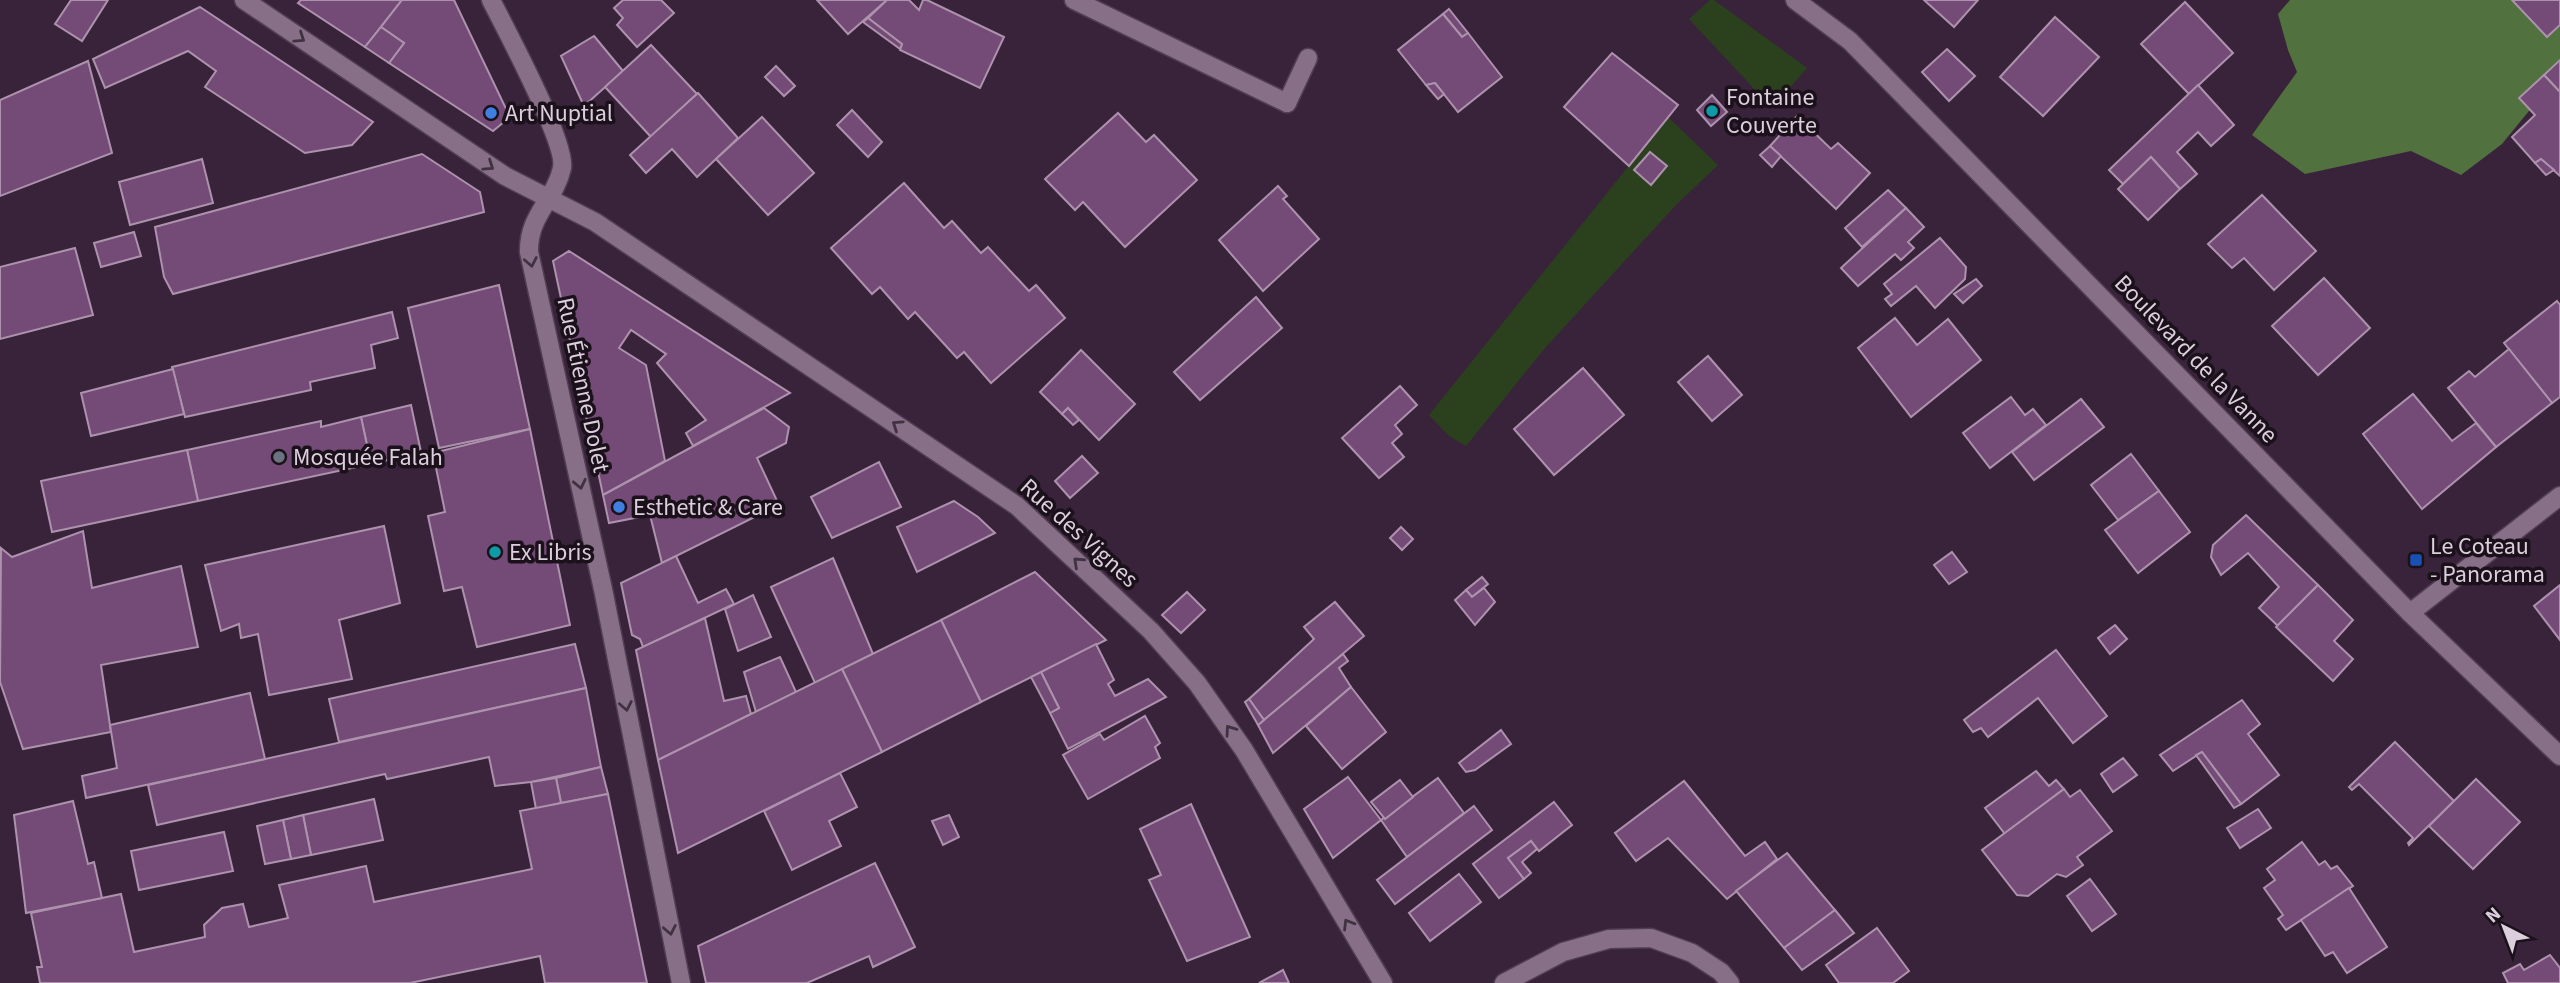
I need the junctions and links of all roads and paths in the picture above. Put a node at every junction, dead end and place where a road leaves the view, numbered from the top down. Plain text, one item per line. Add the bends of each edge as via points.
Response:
1 (244, 0) edge
2 (491, 0) edge
3 (1074, 0) edge
4 (1795, 0) edge
5 (1308, 58) dead end
6 (548, 198) junction
7 (2560, 496) edge
8 (2410, 613) junction
9 (2560, 756) edge
10 (681, 983) edge
11 (1383, 983) edge
12 (1504, 983) edge
13 (1730, 983) edge

1 -> 6 street via 505,176
2 - 6 street, Rue Étienne Dolet via 561,153 563,165
3 - 5 street via 1287,103
4 - 8 street, Boulevard de la Vanne via 1850,41
6 -> 10 street, Rue Étienne Dolet via 529,236 529,252 604,594
11 -> 6 street, Rue des Vignes via 1244,750 1197,683 1151,631 1017,506 595,222
7 - 8 street
8 - 9 street, Boulevard de la Vanne
12 - 13 street via 1563,952 1609,939 1651,938 1692,953

